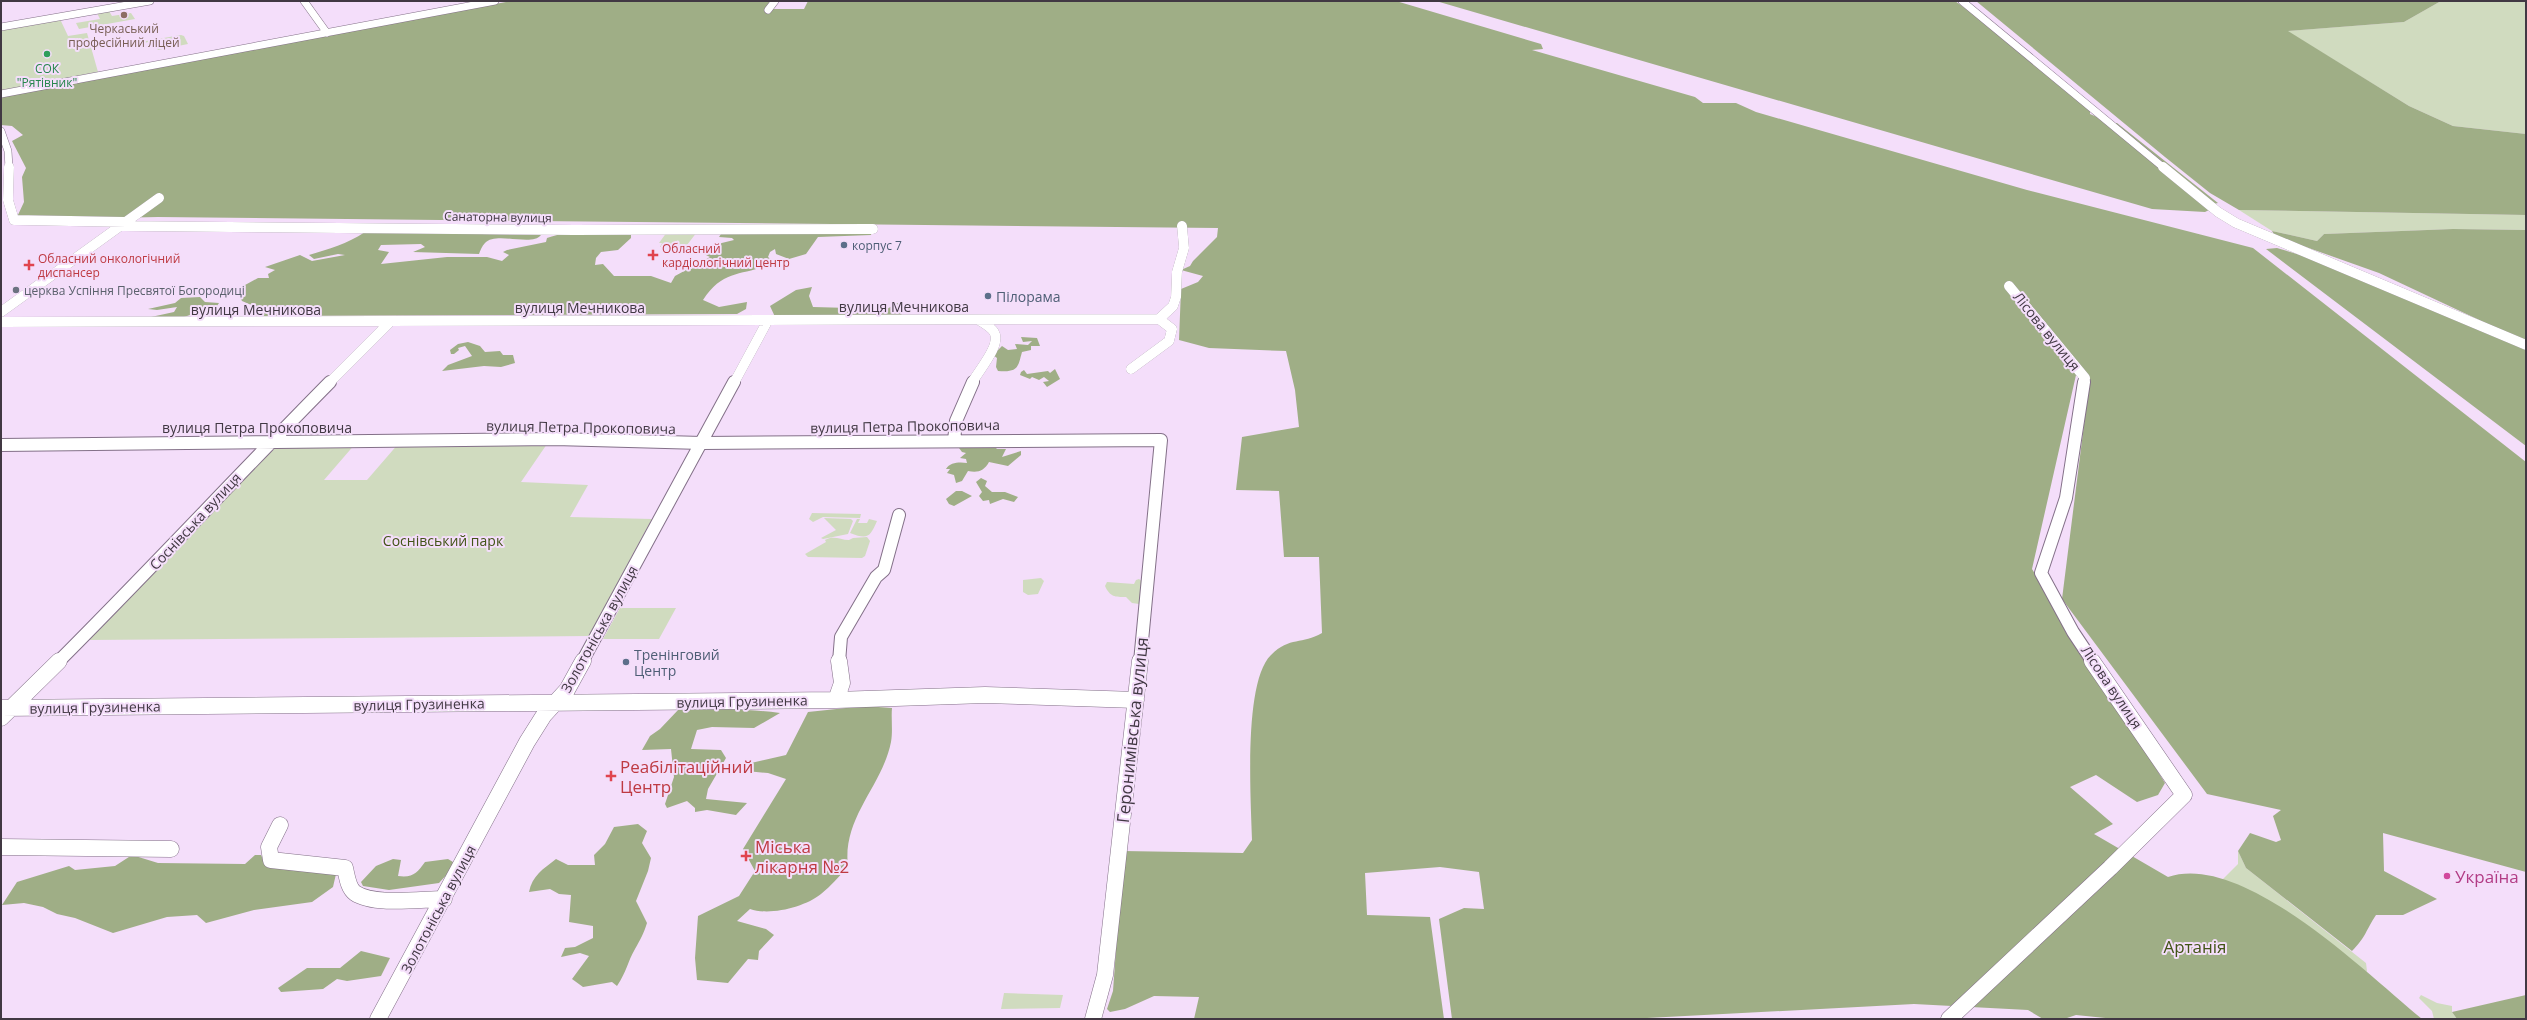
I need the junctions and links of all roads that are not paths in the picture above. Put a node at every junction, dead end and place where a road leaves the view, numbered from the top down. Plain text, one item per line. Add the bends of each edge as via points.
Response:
1 (150, 1) edge
2 (304, 1) edge
3 (495, 1) edge
4 (775, 1) edge
5 (1962, 1) edge
6 (476, 3) edge
7 (768, 10) dead end
8 (1, 27) edge
9 (327, 33) junction
10 (1, 94) edge
11 (1, 131) edge
12 (159, 198) dead end
13 (124, 224) junction
14 (1182, 226) dead end
15 (873, 229) dead end
16 (2009, 286) dead end
17 (1, 312) edge
18 (1159, 319) junction
19 (768, 320) junction
20 (979, 320) junction
21 (1, 322) edge
22 (389, 323) junction
23 (2526, 345) edge
24 (1131, 369) dead end
25 (1161, 440) joint
26 (954, 441) junction
27 (272, 442) junction
28 (702, 443) junction
29 (1, 445) edge
30 (899, 515) dead end
31 (836, 700) junction
32 (1136, 700) junction
33 (556, 703) junction
34 (4, 711) edge
35 (280, 825) dead end
36 (1, 847) edge
37 (171, 848) dead end
38 (444, 899) junction
39 (378, 1019) edge
40 (1093, 1019) edge
41 (1949, 1019) edge

1 - 8 street
2 - 9 street
3 - 6 street
4 - 7 street
5 - 23 street via 2218,212 2236,223
6 - 9 street
9 - 10 street
11 - 13 street, Санаторна вулиця via 7,150 10,213 17,221
12 - 13 street
13 - 15 street, Санаторна вулиця via 568,230
13 - 17 street
14 - 18 street via 1184,248 1177,272 1176,297 1173,306
16 - 41 street, Лісова вулиця via 2085,378 2066,498 2041,573 2073,632 2184,795
18 - 20 street, вулиця Мечникова
18 - 24 street via 1172,329 1169,341
19 - 20 street, вулиця Мечникова
19 - 22 street, вулиця Мечникова
19 - 28 street, Золотоніська вулиця
20 - 26 street via 994,331 996,341 990,357 977,373 956,421
21 - 22 street, вулиця Мечникова
22 - 27 street, Соснівська вулиця
25 - 26 street, вулиця Петра Прокоповича
25 - 32 street, Геронимівська вулиця
26 - 28 street, вулиця Петра Прокоповича
27 - 28 street, вулиця Петра Прокоповича via 555,440
27 - 29 street, вулиця Петра Прокоповича
27 - 34 street, Соснівська вулиця via 139,581
28 - 33 street, Золотоніська вулиця via 567,690
30 - 31 street via 884,570 876,578 841,637 839,658 842,683
31 - 32 street, вулиця Грузиненка via 985,695
31 - 33 street, вулиця Грузиненка
32 - 40 street, Геронимівська вулиця via 1105,975
33 - 34 street, вулиця Грузиненка
33 - 38 street, Золотоніська вулиця via 544,715 527,742
35 - 38 street via 270,847 271,860 345,868 348,882 356,893 370,899
36 - 37 street
38 - 39 street, Золотоніська вулиця

